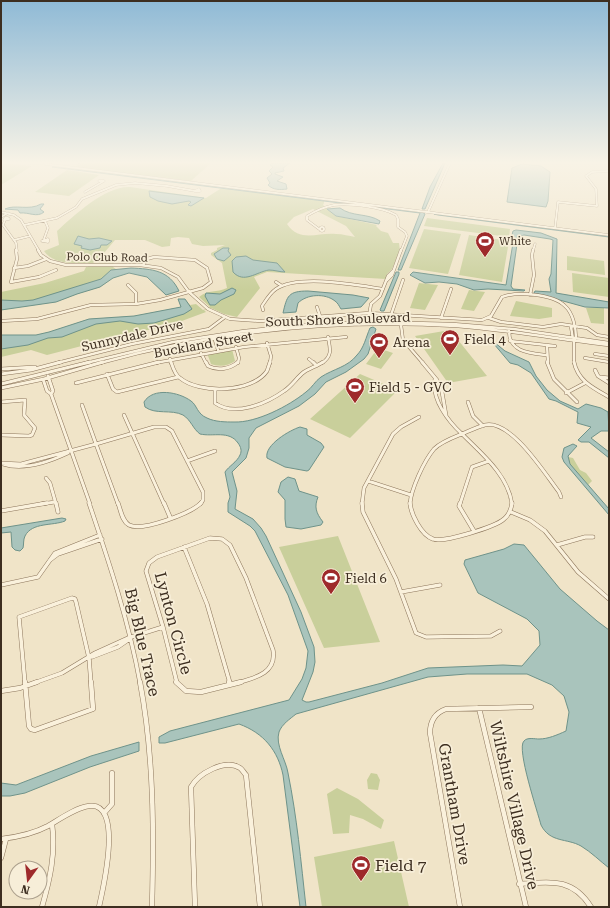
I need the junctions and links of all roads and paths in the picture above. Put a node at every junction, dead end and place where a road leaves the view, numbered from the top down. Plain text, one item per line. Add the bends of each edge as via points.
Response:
1 (77, 205) edge
2 (377, 205) edge
3 (431, 205) edge
4 (558, 205) edge
5 (1, 212) edge
6 (428, 212) junction
7 (8, 213) junction
8 (1, 217) edge
9 (5, 220) dead end
10 (45, 221) junction
11 (25, 226) junction
12 (555, 228) junction
13 (319, 229) dead end
14 (609, 235) edge
15 (30, 236) junction
16 (14, 240) junction
17 (44, 240) dead end
18 (535, 244) dead end
19 (46, 259) junction
20 (143, 265) junction
21 (14, 268) junction
22 (56, 270) dead end
23 (403, 280) dead end
24 (276, 282) dead end
25 (128, 285) dead end
26 (282, 286) junction
27 (451, 289) dead end
28 (383, 290) junction
29 (189, 292) junction
30 (530, 296) junction
31 (136, 304) junction
32 (317, 307) dead end
33 (263, 310) dead end
34 (369, 313) junction
35 (320, 316) junction
36 (391, 316) junction
37 (225, 317) junction
38 (441, 318) junction
39 (489, 318) junction
40 (1, 321) edge
41 (373, 322) junction
42 (393, 322) junction
43 (408, 322) junction
44 (400, 325) junction
45 (574, 326) junction
46 (509, 331) junction
47 (346, 336) dead end
48 (214, 337) junction
49 (328, 337) junction
50 (609, 337) edge
51 (574, 339) junction
52 (510, 340) junction
53 (267, 343) junction
54 (609, 344) edge
55 (547, 345) junction
56 (555, 346) dead end
57 (236, 347) junction
58 (218, 350) junction
59 (594, 350) dead end
60 (201, 353) junction
61 (595, 354) junction
62 (546, 355) junction
63 (609, 356) edge
64 (585, 358) dead end
65 (170, 359) junction
66 (309, 359) dead end
67 (595, 360) junction
68 (609, 362) edge
69 (316, 365) junction
70 (40, 367) junction
71 (1, 369) edge
72 (595, 370) dead end
73 (1, 374) edge
74 (47, 374) junction
75 (107, 374) junction
76 (41, 375) junction
77 (598, 376) junction
78 (178, 377) junction
79 (49, 378) junction
80 (435, 378) junction
81 (609, 378) edge
82 (43, 379) junction
83 (76, 383) dead end
84 (585, 383) junction
85 (609, 383) edge
86 (1, 384) edge
87 (1, 388) edge
88 (215, 389) junction
89 (566, 392) junction
90 (51, 394) junction
91 (609, 397) edge
92 (1, 402) edge
93 (468, 402) dead end
94 (577, 402) dead end
95 (439, 404) junction
96 (82, 405) dead end
97 (124, 415) dead end
98 (419, 417) dead end
99 (446, 417) junction
100 (483, 426) junction
101 (132, 433) junction
102 (1, 435) edge
103 (461, 435) junction
104 (96, 444) junction
105 (72, 451) junction
106 (215, 451) dead end
107 (187, 461) junction
108 (489, 461) junction
109 (1, 463) edge
110 (46, 478) dead end
111 (368, 481) junction
112 (411, 495) junction
113 (561, 497) dead end
114 (55, 502) junction
115 (1, 511) edge
116 (58, 512) dead end
117 (511, 512) junction
118 (170, 517) junction
119 (474, 531) junction
120 (101, 537) junction
121 (593, 537) dead end
122 (557, 545) junction
123 (184, 547) junction
124 (1, 584) edge
125 (440, 585) dead end
126 (401, 592) junction
127 (609, 599) edge
128 (163, 627) junction
129 (500, 631) dead end
130 (131, 638) junction
131 (89, 658) junction
132 (230, 684) junction
133 (26, 686) junction
134 (1, 691) edge
135 (531, 706) dead end
136 (479, 708) junction
137 (112, 773) dead end
138 (106, 812) junction
139 (52, 824) junction
140 (3, 839) edge
141 (1, 858) edge
142 (519, 884) junction
143 (42, 907) edge
144 (99, 907) edge
145 (152, 907) edge
146 (195, 907) edge
147 (260, 907) edge
148 (460, 907) edge
149 (526, 907) edge
150 (591, 907) edge

1 - 10 street via 64,215
2 - 6 street
3 - 6 street
4 - 12 street
5 - 7 street
6 - 12 street
7 - 8 street
7 - 11 street via 19,218
9 - 16 street via 3,225
10 - 11 street
10 - 17 street via 48,228
11 - 15 street
12 - 14 street
13 - 28 street via 309,223 307,216 325,207 389,212 397,216 398,226 406,233 395,269
15 - 16 street
15 - 19 street
16 - 21 street via 17,259
18 - 30 street via 532,254 534,275
19 - 20 street, Polo Club Road via 66,265
19 - 21 street
20 - 29 street, Polo Club Road via 173,273 180,278
20 - 29 street via 147,259 155,257 200,262 208,268 211,282 205,288
21 - 22 street via 11,281 13,283 44,276
23 - 36 street
24 - 26 street
25 - 31 street via 136,293
26 - 28 street via 304,282
26 - 33 street via 273,292 262,306
27 - 38 street
28 - 34 street via 372,304
29 - 31 street
29 - 37 street, Polo Club Road via 208,310
30 - 39 street via 504,296
30 - 45 street via 550,298 562,303 567,308
31 - 40 street via 91,305 37,319
32 - 35 street
34 - 35 street, Polo Club Road
34 - 36 street, Polo Club Road
34 - 41 street
35 - 37 street, Polo Club Road via 254,321
36 - 38 street, Polo Club Road
37 - 70 street, Sunnydale Drive via 209,329 132,344
38 - 39 street, Polo Club Road
39 - 45 street, Polo Club Road via 543,327 561,324
41 - 42 street, South Shore Boulevard
41 - 48 street, South Shore Boulevard via 289,326
42 - 43 street, South Shore Boulevard
42 - 44 street
43 - 44 street
43 - 51 street, South Shore Boulevard via 488,326
44 - 46 street, South Shore Boulevard
44 - 48 street, South Shore Boulevard via 303,328
44 - 80 street via 398,329 403,340
45 - 50 street, Polo Club Road
45 - 51 street
46 - 51 street, South Shore Boulevard
46 - 52 street
47 - 49 street, Buckland Street
48 - 58 street
48 - 74 street, South Shore Boulevard via 135,351
48 - 79 street, South Shore Boulevard via 137,354
49 - 53 street, Buckland Street
49 - 69 street via 330,355
51 - 54 street, South Shore Boulevard
51 - 84 street via 574,367
52 - 55 street
52 - 62 street via 527,352
53 - 57 street, Buckland Street
53 - 88 street via 271,361 264,373 247,384
55 - 56 street
55 - 62 street
57 - 58 street, Buckland Street
57 - 60 street via 240,358 238,363 220,369 208,366
58 - 60 street, Buckland Street
59 - 61 street
60 - 65 street, Buckland Street
61 - 63 street
61 - 67 street
62 - 89 street via 549,373
64 - 67 street
65 - 75 street, Buckland Street
65 - 78 street
66 - 69 street
67 - 68 street
69 - 88 street via 304,372 280,394 249,406 229,410 220,407 214,400
70 - 71 street, Sunnydale Drive
70 - 73 street, Sunnydale Drive
72 - 77 street
74 - 76 street, South Shore Boulevard
74 - 79 street, Big Blue Trace
75 - 78 street via 113,389 117,392
75 - 83 street, Buckland Street
76 - 82 street, Big Blue Trace
76 - 86 street, South Shore Boulevard
77 - 81 street
77 - 85 street
78 - 88 street via 194,387
79 - 82 street, South Shore Boulevard
79 - 90 street, Big Blue Trace via 53,391
80 - 95 street
80 - 95 street via 434,387
80 - 99 street via 442,391
82 - 87 street, South Shore Boulevard
82 - 90 street, Big Blue Trace via 47,391
84 - 89 street
84 - 91 street
89 - 94 street
90 - 105 street, Big Blue Trace
92 - 102 street via 25,400 24,415 35,428 28,437
93 - 100 street via 473,416
95 - 99 street
96 - 104 street
97 - 101 street
98 - 111 street via 396,431
99 - 103 street
100 - 103 street
100 - 113 street via 499,427 513,437
101 - 104 street
101 - 107 street via 156,426 167,428 172,432
101 - 118 street
103 - 108 street
103 - 112 street via 440,444 432,451
104 - 105 street
104 - 118 street via 124,520 128,524 142,527
105 - 109 street via 27,466 7,466
105 - 120 street, Big Blue Trace
106 - 107 street
107 - 118 street via 203,492 203,498 196,507
108 - 117 street via 510,491 513,503
108 - 119 street via 472,467 459,502 460,509
110 - 114 street
111 - 112 street
111 - 126 street via 362,497 363,512
112 - 119 street via 411,511 430,538 439,540
114 - 115 street
114 - 116 street
117 - 119 street via 498,524
117 - 122 street via 541,527
120 - 124 street via 58,554 49,561 38,577
120 - 130 street, Big Blue Trace
121 - 122 street
122 - 127 street via 578,572
123 - 128 street, Lynton Circle via 157,556 149,563 147,569 146,575
123 - 132 street via 207,604
123 - 132 street, Lynton Circle via 213,537 229,544 246,578 273,650 273,663 266,672
125 - 126 street
126 - 129 street via 413,628 420,636 491,636
128 - 130 street
128 - 132 street, Lynton Circle via 175,679 181,688 197,692
130 - 131 street via 108,652
130 - 145 street, Big Blue Trace via 145,713 150,767 153,818
131 - 133 street via 62,674
131 - 133 street via 93,709 35,730 31,729
131 - 133 street via 75,599 19,617
133 - 134 street
135 - 136 street
136 - 142 street, Wiltshire Village Drive
136 - 148 street, Grantham Drive via 443,710 433,718 430,726
137 - 138 street via 112,804
138 - 139 street via 98,806 88,806
138 - 144 street via 108,850
139 - 140 street via 26,835
139 - 143 street via 54,858
140 - 141 street
142 - 149 street, Wiltshire Village Drive
142 - 150 street via 568,884 582,893
146 - 147 street via 191,787 202,773 230,765 240,768 247,778

